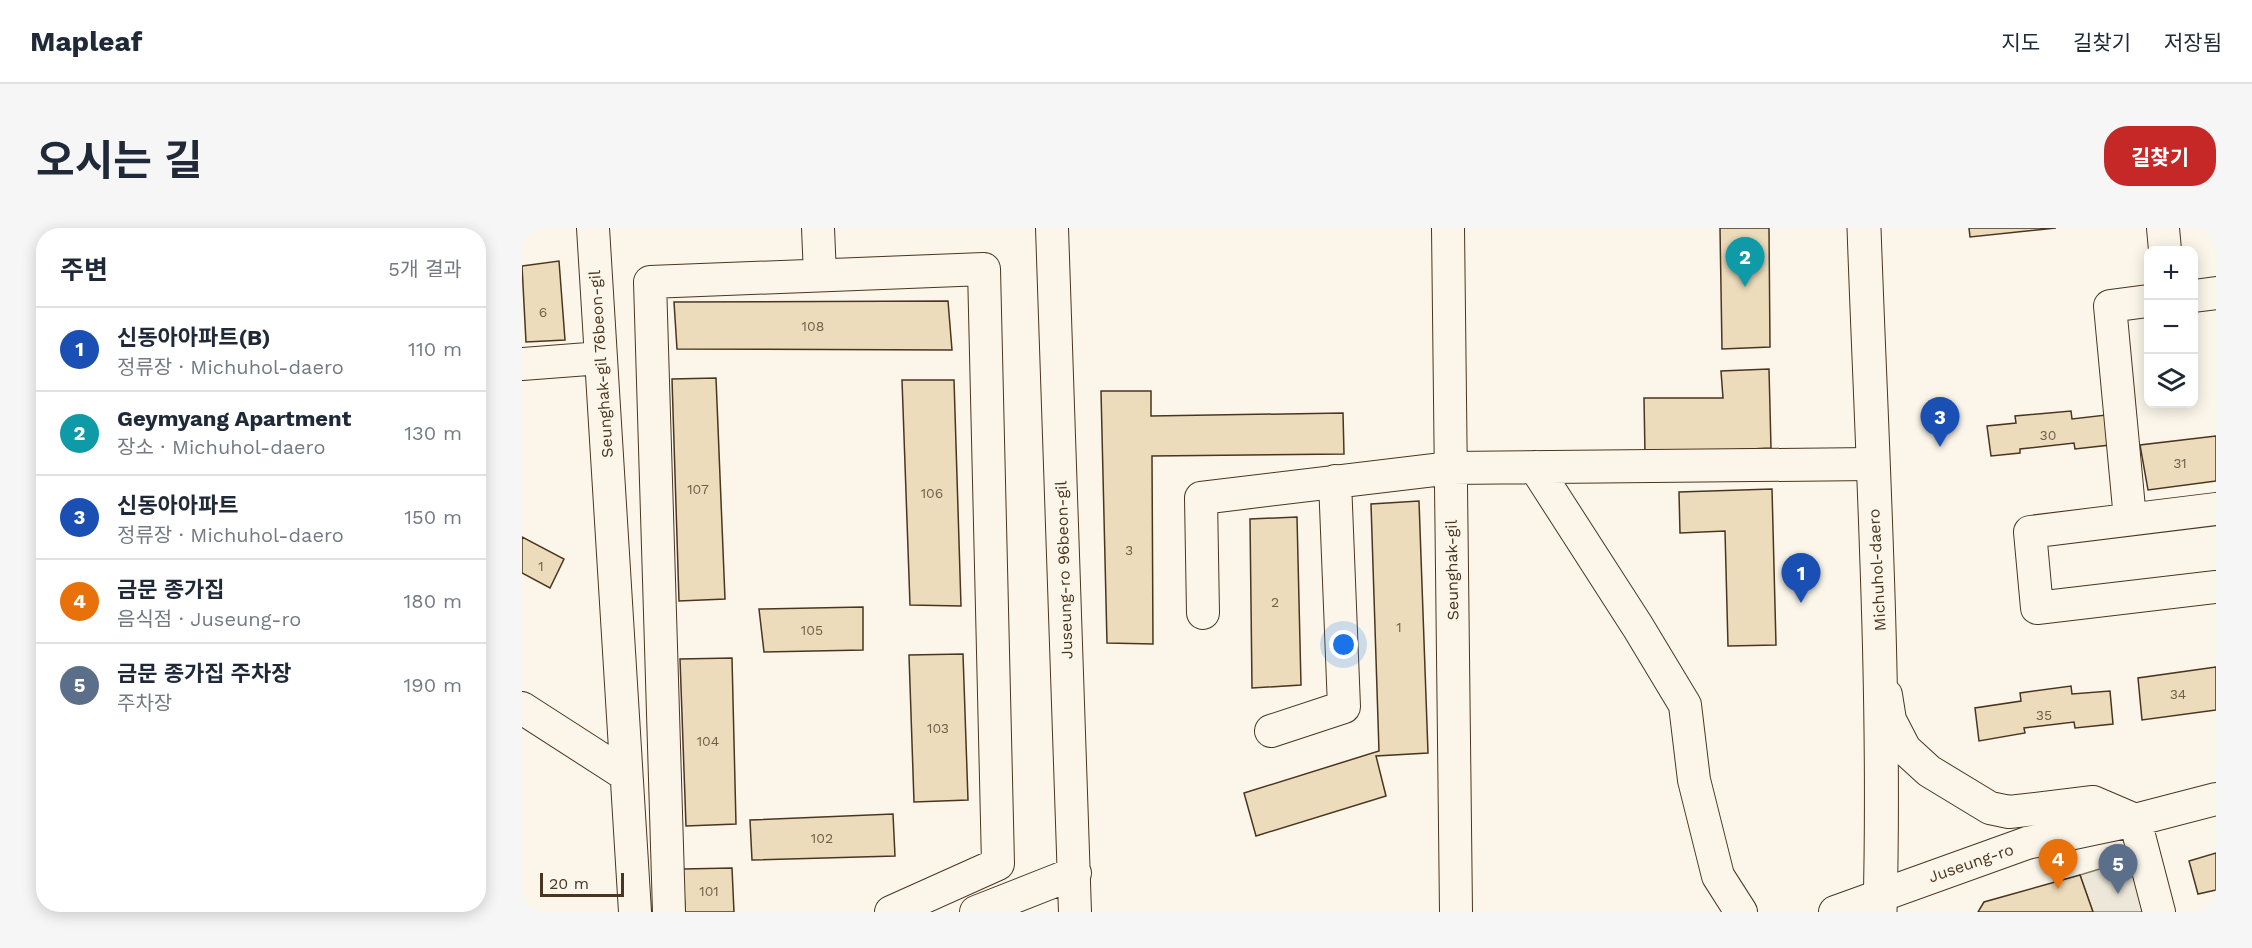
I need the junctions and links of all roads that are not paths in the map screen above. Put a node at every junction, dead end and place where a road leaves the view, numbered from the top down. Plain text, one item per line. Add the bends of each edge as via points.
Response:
1 (593, 228) edge
2 (818, 228) edge
3 (1052, 228) edge
4 (1448, 228) edge
5 (1864, 228) edge
6 (2163, 228) edge
7 (2165, 246) edge
8 (820, 275) junction
9 (2216, 293) edge
10 (2198, 295) edge
11 (2144, 302) edge
12 (601, 358) junction
13 (522, 363) edge
14 (1872, 464) junction
15 (1535, 466) junction
16 (1451, 468) junction
17 (1335, 481) junction
18 (2216, 509) edge
19 (2130, 519) junction
20 (2216, 587) edge
21 (1203, 613) dead end
22 (1881, 657) junction
23 (522, 708) edge
24 (1271, 731) dead end
25 (626, 775) junction
26 (2216, 799) edge
27 (2135, 820) junction
28 (1075, 873) junction
29 (1880, 903) edge
30 (635, 912) edge
31 (669, 912) edge
32 (891, 912) edge
33 (976, 912) edge
34 (1075, 912) edge
35 (1456, 912) edge
36 (1741, 912) edge
37 (1835, 912) edge
38 (2159, 912) edge

1 - 12 street, Seunghak-gil 76beon-gil
2 - 8 street
3 - 28 street, Juseung-ro 96beon-gil
4 - 16 street, Seunghak-gil
5 - 14 main road, Michuhol-daero
6 - 7 street
8 - 31 street via 650,282
8 - 32 street via 984,269 998,864
9 - 10 street
11 - 19 street via 2110,306
12 - 13 street
12 - 25 street, Seunghak-gil 76beon-gil
14 - 15 street
14 - 22 main road, Michuhol-daero
15 - 16 street
15 - 36 street via 1685,705 1694,780 1718,876
16 - 17 street
16 - 35 street, Seunghak-gil
17 - 21 street via 1201,498
17 - 24 street via 1344,706
18 - 19 street
19 - 20 street via 2030,532 2037,608
22 - 27 street via 1890,720 1905,749 1938,777 1990,808 2009,812 2093,802
22 - 29 main road, Michuhol-daero
23 - 25 street
25 - 30 street, Seunghak-gil 76beon-gil
26 - 27 street, Juseung-ro
27 - 29 street, Juseung-ro via 2027,843
27 - 38 street
28 - 33 street
28 - 34 street, Juseung-ro 96beon-gil
29 - 37 street, Juseung-ro

